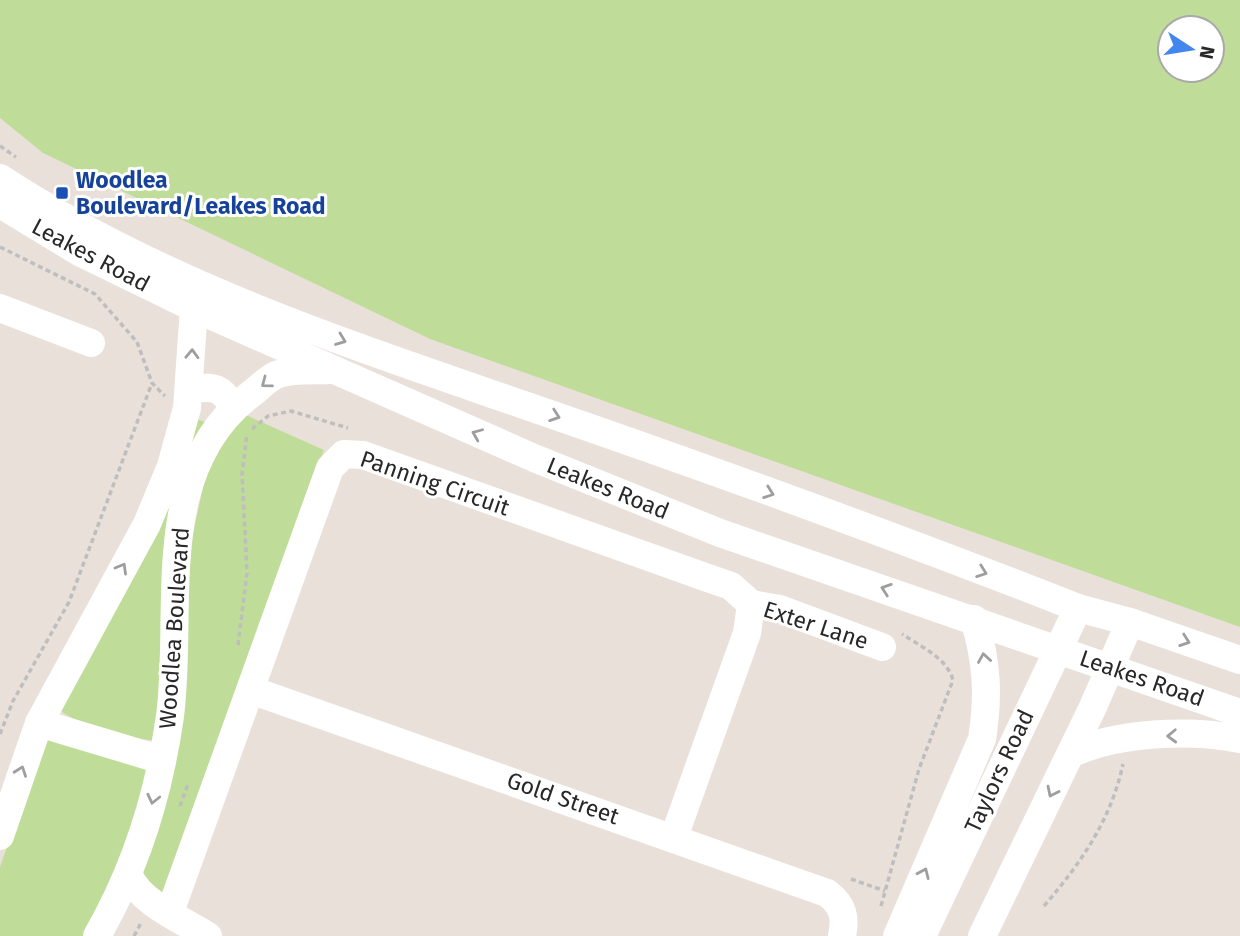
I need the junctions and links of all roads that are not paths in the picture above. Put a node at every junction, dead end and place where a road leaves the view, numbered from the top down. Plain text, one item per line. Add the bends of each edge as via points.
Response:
1 (0, 178) edge
2 (0, 204) edge
3 (0, 308) edge
4 (194, 308) junction
5 (91, 343) dead end
6 (331, 370) junction
7 (189, 389) junction
8 (241, 419) junction
9 (751, 604) junction
10 (1078, 608) junction
11 (974, 619) junction
12 (1130, 622) junction
13 (881, 647) dead end
14 (1056, 648) junction
15 (1240, 660) edge
16 (1111, 666) junction
17 (251, 690) junction
18 (1240, 713) edge
19 (39, 723) junction
20 (1240, 739) edge
21 (1071, 754) junction
22 (162, 760) junction
23 (0, 836) edge
24 (674, 837) junction
25 (123, 888) junction
26 (161, 907) junction
27 (97, 936) edge
28 (208, 936) edge
29 (842, 936) edge
30 (897, 936) edge
31 (922, 936) edge
32 (982, 936) edge

1 -> 10 street, Leakes Road via 157,267 277,315
2 - 4 street, Leakes Road via 81,253
3 - 5 street
4 - 6 street, Leakes Road
7 -> 4 street, Woodlea Boulevard
6 -> 8 street, Woodlea Boulevard via 276,375
11 -> 6 street, Leakes Road via 709,528
7 - 8 street via 213,387 224,392
19 -> 7 street, Woodlea Boulevard via 147,524 182,433
8 - 22 street, Woodlea Boulevard via 220,423 204,451 184,509 173,577 170,713
9 - 13 street, Exter Lane via 780,609
9 - 17 street, Panning Circuit via 731,586 705,576 363,455 344,454 330,468
9 - 24 street via 747,633
10 - 12 street, Leakes Road
10 - 14 street, Taylors Road
11 - 14 street, Leakes Road
30 -> 11 street via 982,739 987,678
12 -> 15 street, Leakes Road
12 - 16 street
14 - 16 street, Leakes Road
14 - 31 street, Taylors Road
16 - 18 street, Leakes Road
16 - 21 street
17 - 24 street, Gold Street
17 - 26 street, Panning Circuit
19 - 22 street, Woodlea Boulevard
23 -> 19 street, Woodlea Boulevard
20 -> 21 street via 1218,735 1122,738
21 -> 32 street
22 -> 25 street, Woodlea Boulevard via 148,821
24 - 29 street, Gold Street via 827,893 844,913
25 - 26 street via 133,887
25 - 27 street, Woodlea Boulevard
26 - 28 street

